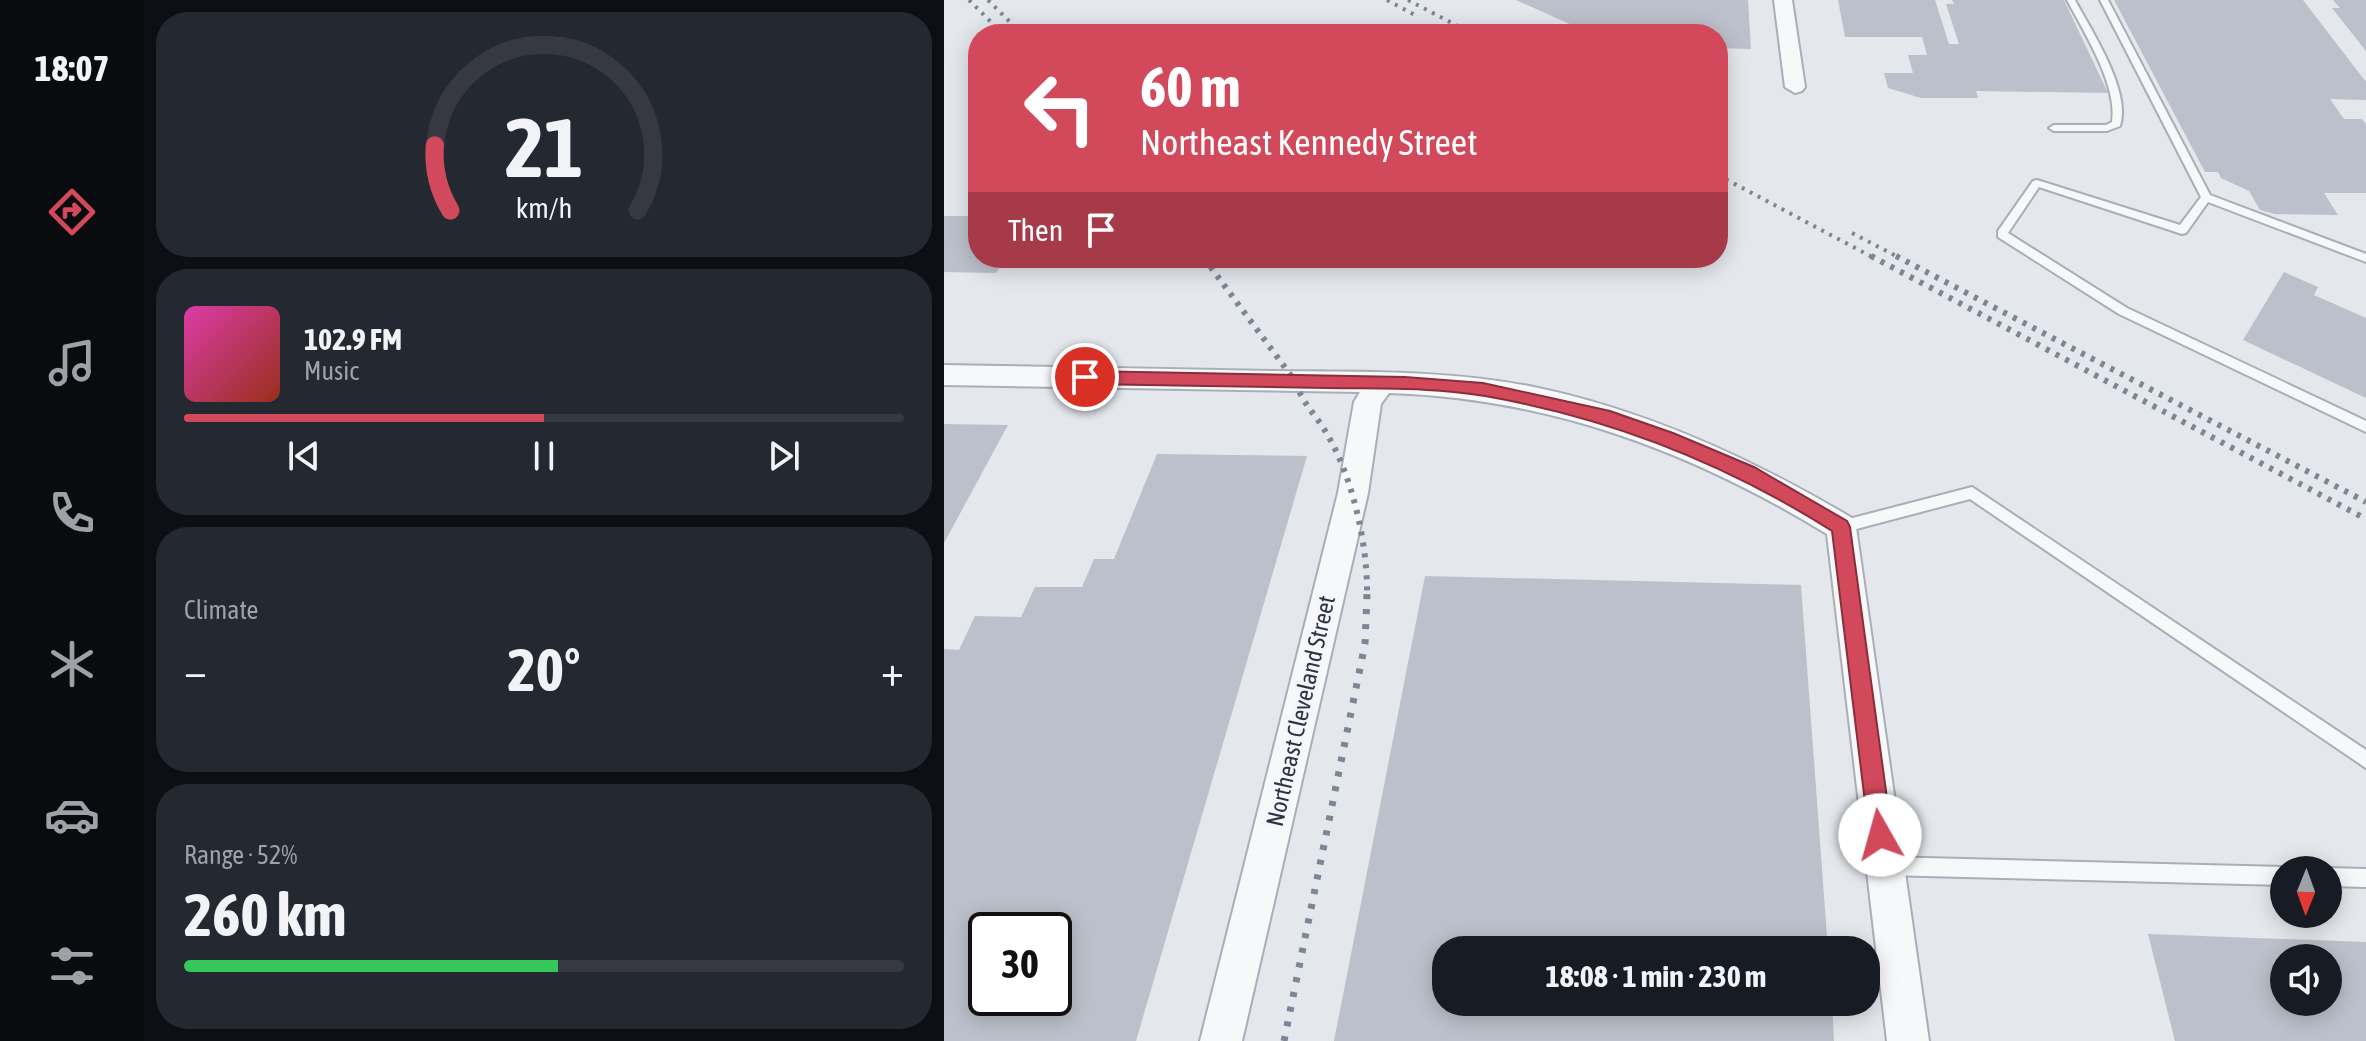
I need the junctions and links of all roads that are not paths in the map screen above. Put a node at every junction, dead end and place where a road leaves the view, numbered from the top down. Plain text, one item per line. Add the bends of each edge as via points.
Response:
1 (1783, 0) edge
2 (2071, 0) edge
3 (2104, 0) edge
4 (1795, 87) dead end
5 (2054, 128) dead end
6 (2206, 197) junction
7 (2366, 258) edge
8 (944, 375) edge
9 (1381, 383) junction
10 (2366, 427) edge
11 (1841, 527) junction
12 (2366, 760) edge
13 (1884, 866) junction
14 (2270, 876) edge
15 (2342, 877) edge
16 (2366, 878) edge
17 (1221, 1041) edge
18 (1908, 1041) edge

1 - 4 street
2 - 5 lane via 2100,59 2120,119 2107,128
3 - 6 lane
6 - 7 lane
6 - 10 lane via 2182,230 2037,183 2002,234 2123,311
8 - 9 street
9 - 11 street via 1483,389 1610,418 1748,472
9 - 17 street, Northeast Cleveland Street via 1368,402 1353,493
11 - 12 lane via 1972,493
11 - 13 street
13 - 14 lane
13 - 18 street
15 - 16 lane

